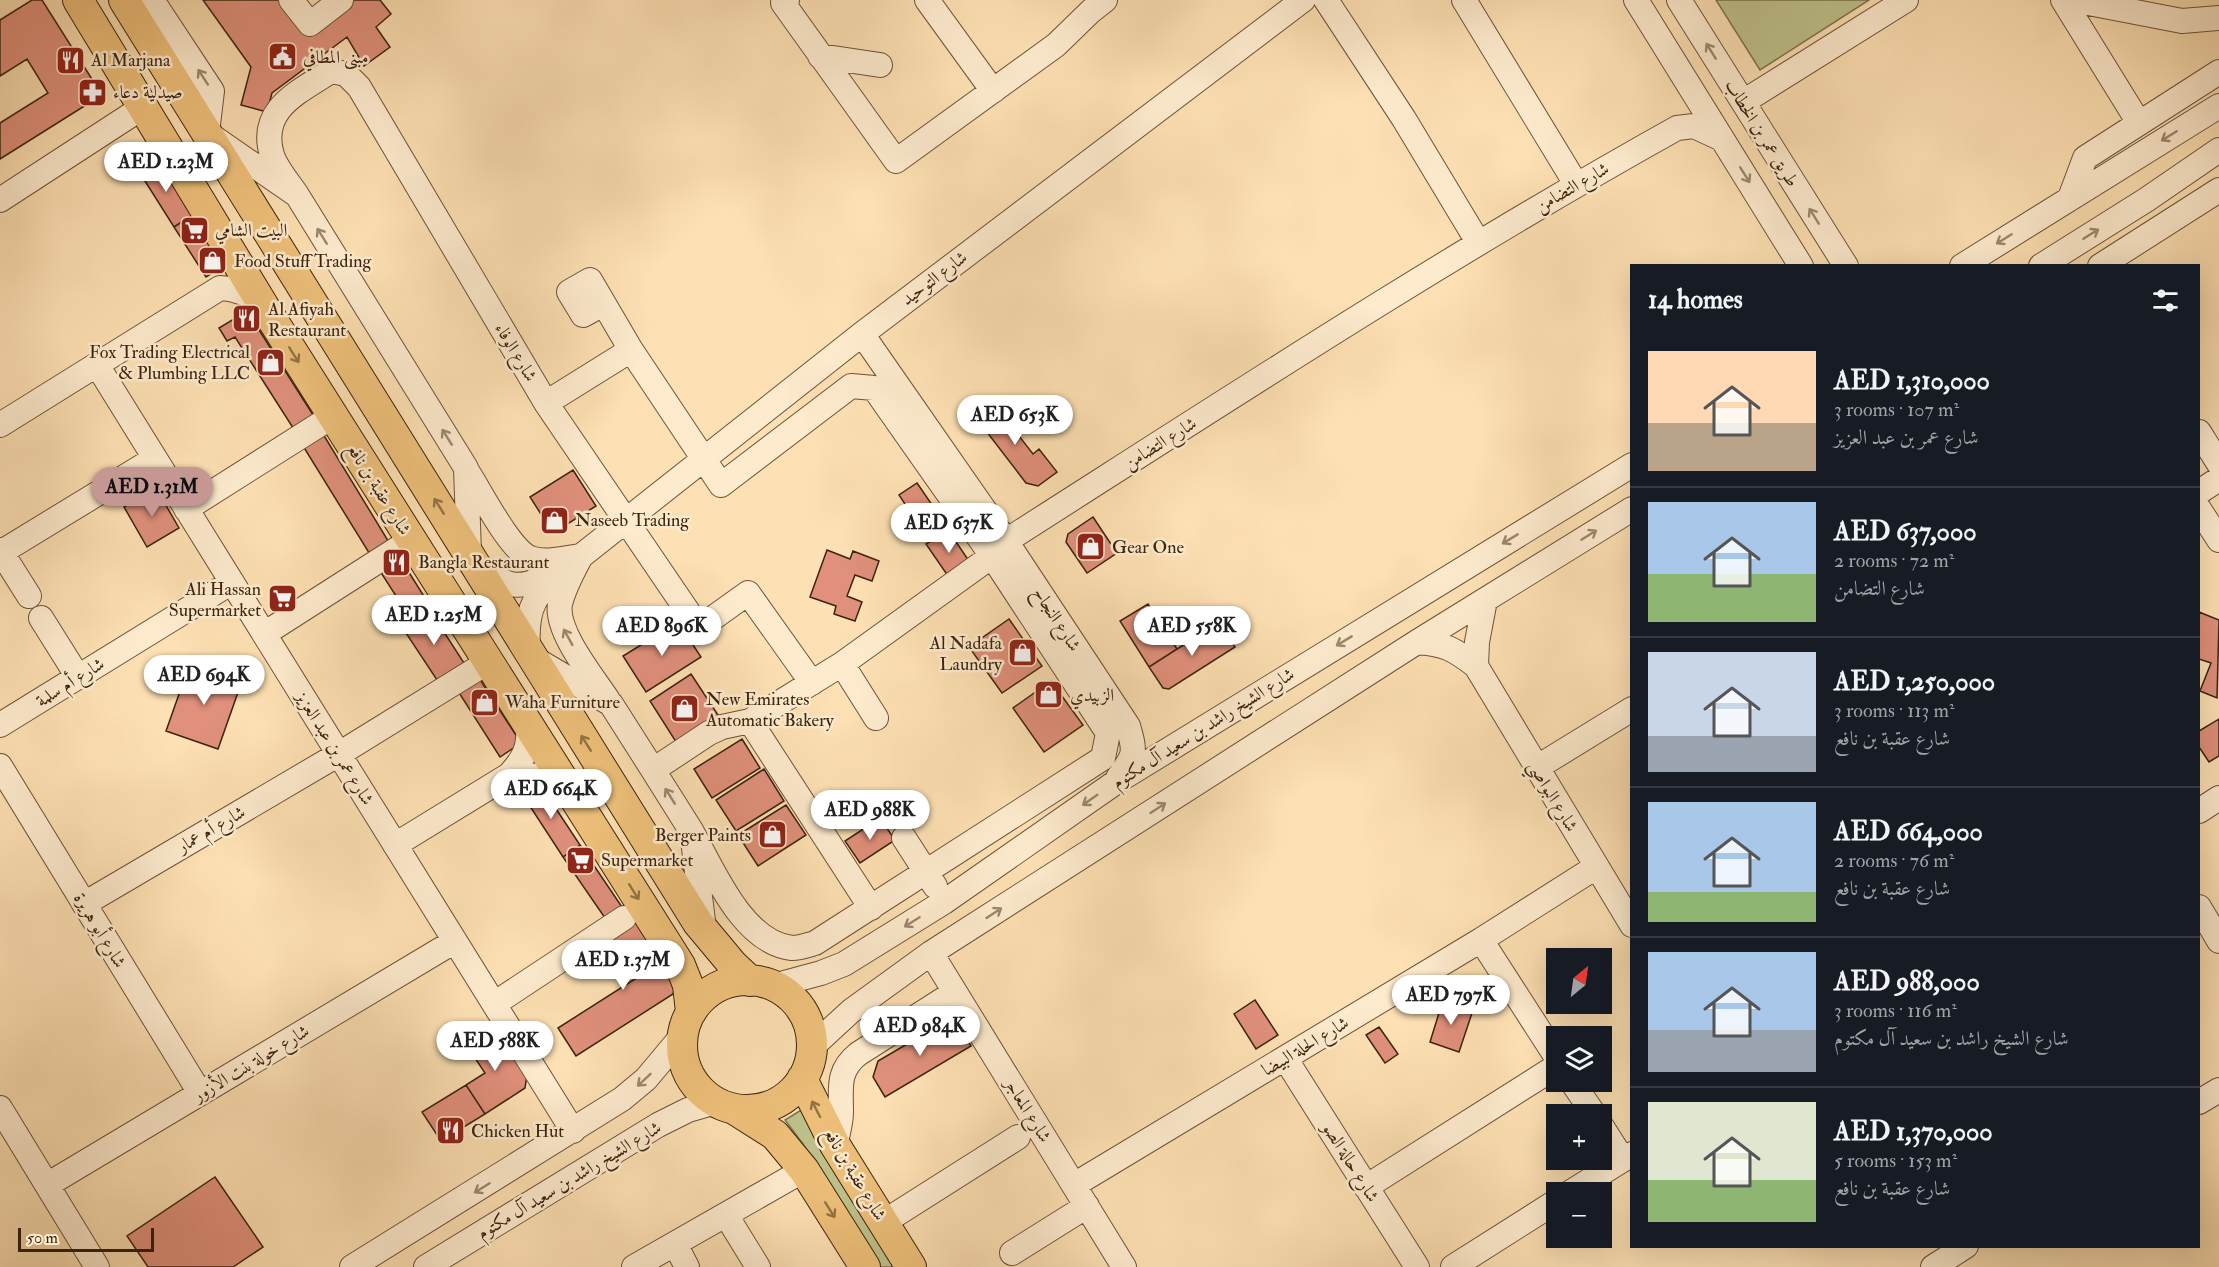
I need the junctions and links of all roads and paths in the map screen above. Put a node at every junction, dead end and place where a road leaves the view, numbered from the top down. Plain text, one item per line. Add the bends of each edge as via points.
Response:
1 (78, 0) edge
2 (124, 0) edge
3 (152, 0) edge
4 (291, 0) edge
5 (301, 0) edge
6 (329, 0) edge
7 (341, 0) edge
8 (787, 0) edge
9 (927, 0) edge
10 (1303, 0) edge
11 (1326, 0) edge
12 (1464, 0) edge
13 (1906, 0) edge
14 (2063, 0) edge
15 (2073, 0) edge
16 (1679, 1) edge
17 (1093, 4) edge
18 (1641, 8) edge
19 (2219, 18) edge
20 (820, 56) junction
21 (880, 65) dead end
22 (2219, 72) edge
23 (173, 79) junction
24 (1692, 90) junction
25 (993, 91) junction
26 (1743, 102) junction
27 (141, 104) junction
28 (2219, 105) edge
29 (2139, 123) junction
30 (1677, 128) junction
31 (207, 133) junction
32 (1722, 138) junction
33 (2219, 150) edge
34 (1576, 184) junction
35 (2219, 190) edge
36 (297, 195) junction
37 (2070, 198) junction
38 (0, 200) edge
39 (2146, 200) junction
40 (2161, 227) junction
41 (1478, 242) junction
42 (232, 252) junction
43 (1800, 264) edge
44 (1844, 264) edge
45 (1965, 264) edge
46 (2045, 264) edge
47 (2103, 264) edge
48 (220, 288) junction
49 (603, 303) dead end
50 (263, 305) junction
51 (862, 334) junction
52 (631, 350) junction
53 (97, 365) junction
54 (546, 403) junction
55 (333, 416) junction
56 (0, 425) edge
57 (2200, 434) edge
58 (705, 458) junction
59 (154, 459) junction
60 (2219, 464) edge
61 (1630, 466) edge
62 (466, 468) junction
63 (1630, 477) edge
64 (2219, 479) edge
65 (2200, 491) edge
66 (186, 509) junction
67 (1630, 510) edge
68 (2200, 510) edge
69 (626, 521) junction
70 (411, 540) junction
71 (2219, 540) edge
72 (999, 548) junction
73 (1, 552) edge
74 (1563, 552) junction
75 (472, 559) junction
76 (576, 560) junction
77 (232, 582) junction
78 (29, 596) dead end
79 (1485, 600) junction
80 (40, 618) dead end
81 (264, 634) junction
82 (1417, 642) junction
83 (532, 654) junction
84 (488, 662) junction
85 (842, 664) junction
86 (1476, 666) junction
87 (78, 677) junction
88 (812, 683) junction
89 (611, 704) junction
90 (1630, 710) edge
91 (876, 718) dead end
92 (750, 721) junction
93 (0, 725) edge
94 (528, 725) junction
95 (1128, 726) junction
96 (1182, 740) junction
97 (339, 754) junction
98 (0, 766) edge
99 (1536, 768) junction
100 (653, 770) junction
101 (509, 775) junction
102 (1116, 782) junction
103 (569, 790) junction
104 (2219, 798) edge
105 (2200, 809) edge
106 (692, 832) junction
107 (904, 838) dead end
108 (395, 844) junction
109 (1596, 867) junction
110 (927, 873) junction
111 (944, 902) junction
112 (84, 904) junction
113 (871, 908) junction
114 (2200, 910) edge
115 (624, 918) dead end
116 (1630, 922) edge
117 (704, 932) junction
118 (1481, 940) junction
119 (2211, 940) edge
120 (455, 941) junction
121 (931, 953) junction
122 (761, 983) junction
123 (955, 992) junction
124 (494, 1004) junction
125 (686, 1024) junction
126 (1546, 1041) edge
127 (812, 1047) junction
128 (1285, 1058) junction
129 (1546, 1073) edge
130 (802, 1079) junction
131 (2219, 1090) edge
132 (200, 1093) junction
133 (2200, 1101) edge
134 (725, 1105) junction
135 (0, 1108) edge
136 (573, 1131) junction
137 (1018, 1137) dead end
138 (1612, 1139) edge
139 (835, 1145) junction
140 (1628, 1157) edge
141 (804, 1170) junction
142 (1587, 1182) edge
143 (47, 1185) junction
144 (1074, 1185) junction
145 (1366, 1187) junction
146 (1087, 1206) junction
147 (1546, 1209) edge
148 (726, 1215) junction
149 (884, 1222) junction
150 (675, 1244) junction
151 (1963, 1248) edge
152 (1012, 1253) dead end
153 (97, 1267) edge
154 (352, 1267) edge
155 (426, 1267) edge
156 (634, 1267) edge
157 (687, 1267) edge
158 (758, 1267) edge
159 (865, 1267) edge
160 (911, 1267) edge
161 (1124, 1267) edge
162 (1417, 1267) edge
163 (1453, 1267) edge
164 (1933, 1267) edge

1 - 27 main road, شارع عقبة بن نافع
2 - 23 main road
31 -> 3 street via 212,91
4 - 7 street via 310,24
5 - 6 street via 311,14
8 - 20 street via 783,3
9 - 25 street
10 - 51 street, شارع التوحيد
11 - 41 street
12 - 34 street
13 - 26 street
14 - 29 street
15 - 19 street via 2182,21
16 - 18 street via 1678,15 1666,24 1658,23
26 -> 16 street, طريق عمر بن الخطاب
17 - 25 street via 1056,45
18 - 24 street, طريق عمر بن الخطاب
20 - 21 street
20 - 25 street via 896,161
22 - 29 street
23 - 27 main road
23 - 31 main road
24 - 30 street
24 - 32 street, طريق عمر بن الخطاب
44 -> 26 street, طريق عمر بن الخطاب
27 - 38 street
27 - 42 main road, شارع عقبة بن نافع
28 -> 37 street
29 - 37 street via 2085,158
30 - 32 street via 1694,126
30 - 34 street, شارع التضامن
31 - 36 street
75 -> 31 main road
32 -> 43 street, طريق عمر بن الخطاب
33 - 39 street
34 - 41 street, شارع التضامن
35 - 40 street
36 - 54 street, شارع الوفاء via 272,156 268,130 291,96 332,71 346,74 359,87
62 -> 36 street, شارع الوفاء
37 -> 45 street
39 - 40 street
46 -> 39 street
40 - 47 street
41 - 72 street, شارع التضامن
42 - 48 street
42 - 50 main road, شارع عقبة بن نافع
48 - 50 street via 243,292
48 - 53 street
49 - 52 street
50 -> 55 main road, شارع عقبة بن نافع
51 - 58 street, شارع التوحيد
51 - 72 street, شارع النجاح
52 - 54 street
52 - 58 street
53 - 56 street
53 - 59 street, شارع عمر بن عبد العزيز
54 - 69 street, شارع الوفاء
55 - 66 street
55 - 70 main road, شارع عقبة بن نافع
57 - 60 street
58 - 69 street, شارع التوحيد
58 - 72 street via 721,485 851,386 874,388
59 - 66 street, شارع عمر بن عبد العزيز
59 - 73 street
61 -> 96 street, شارع الشيخ راشد بن سعيد آل مكتوم
62 - 75 street
62 - 76 street, شارع الوفاء via 514,547 531,558
63 - 74 street via 1548,530 1543,540 1549,549
64 - 65 street
66 - 77 street, شارع عمر بن عبد العزيز
74 -> 67 street
68 - 71 street
69 - 76 street, شارع التوحيد
69 - 88 street, شارع الوفاء via 699,628 748,593
70 - 81 street
70 - 84 main road, شارع عقبة بن نافع
72 - 85 street, شارع التضامن
72 - 95 street, شارع النجاح
72 - 110 street via 1108,733 1103,758
73 - 78 street
74 - 79 street
75 - 76 street, شارع التوحيد via 496,580 516,586 542,579
75 - 83 main road
76 - 83 street, شارع التوحيد via 531,604 526,624
89 -> 76 street via 561,624 560,605
77 - 81 street, شارع عمر بن عبد العزيز
77 - 87 street, شارع أم سلمة
79 - 82 street
79 - 86 street via 1476,642
80 - 87 street
81 - 97 street, شارع عمر بن عبد العزيز
82 - 86 street, شارع البواصي via 1441,644
121 -> 82 street
83 - 89 street
117 -> 83 main road
84 - 94 main road, شارع عقبة بن نافع
84 - 97 street, شارع أم عمار
85 - 88 street, شارع التضامن
85 - 91 street
86 - 99 street, شارع البواصي
87 - 93 street, شارع أم سلمة
88 - 92 street, شارع التضامن
89 - 100 street
90 - 99 street
92 - 100 street, شارع التضامن via 716,730
92 - 113 street
94 - 101 street via 529,743 522,761
94 - 103 main road, شارع عقبة بن نافع
95 - 96 street via 1141,736
95 - 102 street, شارع النجاح via 1135,747
96 - 102 street, شارع الشيخ راشد بن سعيد آل مكتوم
97 - 108 street, شارع عمر بن عبد العزيز
97 - 112 street, شارع أم عمار
98 - 112 street, شارع أبو هريرة
99 - 109 street, شارع البواصي
106 -> 100 street
101 - 103 street via 541,776
101 - 108 street
102 -> 111 street, شارع الشيخ راشد بن سعيد آل مكتوم
103 -> 125 main road, شارع عقبة بن نافع via 680,965 688,985
104 - 105 street
106 - 113 street via 731,902 751,927 772,942 794,948 815,943
106 - 117 street
107 - 110 street
108 - 120 street, شارع عمر بن عبد العزيز
109 - 116 street, شارع البواصي
109 - 118 street, شارع الحلة البيضا
110 - 111 street
110 - 113 street
111 -> 122 street, شارع الشيخ راشد بن سعيد آل مكتوم via 844,964 821,974
112 - 132 street, شارع أبو هريرة
114 - 119 street
115 - 124 street
117 - 122 main road via 732,966
118 - 126 street
118 - 128 street, شارع الحلة البيضا
120 - 124 street, شارع عمر بن عبد العزيز
120 - 132 street, شارع خولة بنت الأزور
121 - 123 street, شارع المعاجر
121 - 127 street via 850,1011
122 - 125 main road via 732,982 716,988 702,998
122 - 127 main road via 789,996 801,1010
123 - 139 street via 847,1065 839,1086 841,1114
123 - 144 street, شارع المعاجر
124 - 136 street, شارع عمر بن عبد العزيز
125 - 134 main road via 682,1052 686,1067 703,1093
125 -> 136 street via 646,1079
127 - 130 main road
128 - 144 street, شارع الحلة البيضا
128 - 145 street, شارع حالة الصو
129 - 145 street
130 - 134 main road via 780,1101 765,1107 749,1110
139 -> 130 main road, شارع عقبة بن نافع
131 - 133 street
132 - 143 street, شارع خولة بنت الأزور
134 - 141 main road via 775,1135
134 - 155 street, شارع الشيخ راشد بن سعيد آل مكتوم via 688,1110 658,1125
135 - 143 street
136 -> 154 street
137 - 149 street
138 - 140 street
139 - 149 main road, شارع عقبة بن نافع
140 - 142 street
141 - 148 street
141 -> 159 main road
143 - 153 street
144 - 146 street, شارع المعاجر
145 - 162 street, شارع حالة الصو
146 - 152 street
146 - 161 street, شارع المعاجر
147 - 163 street
148 - 150 street
148 - 158 street
149 - 160 main road, شارع عقبة بن نافع
150 - 156 street
150 - 157 street
151 - 164 street

